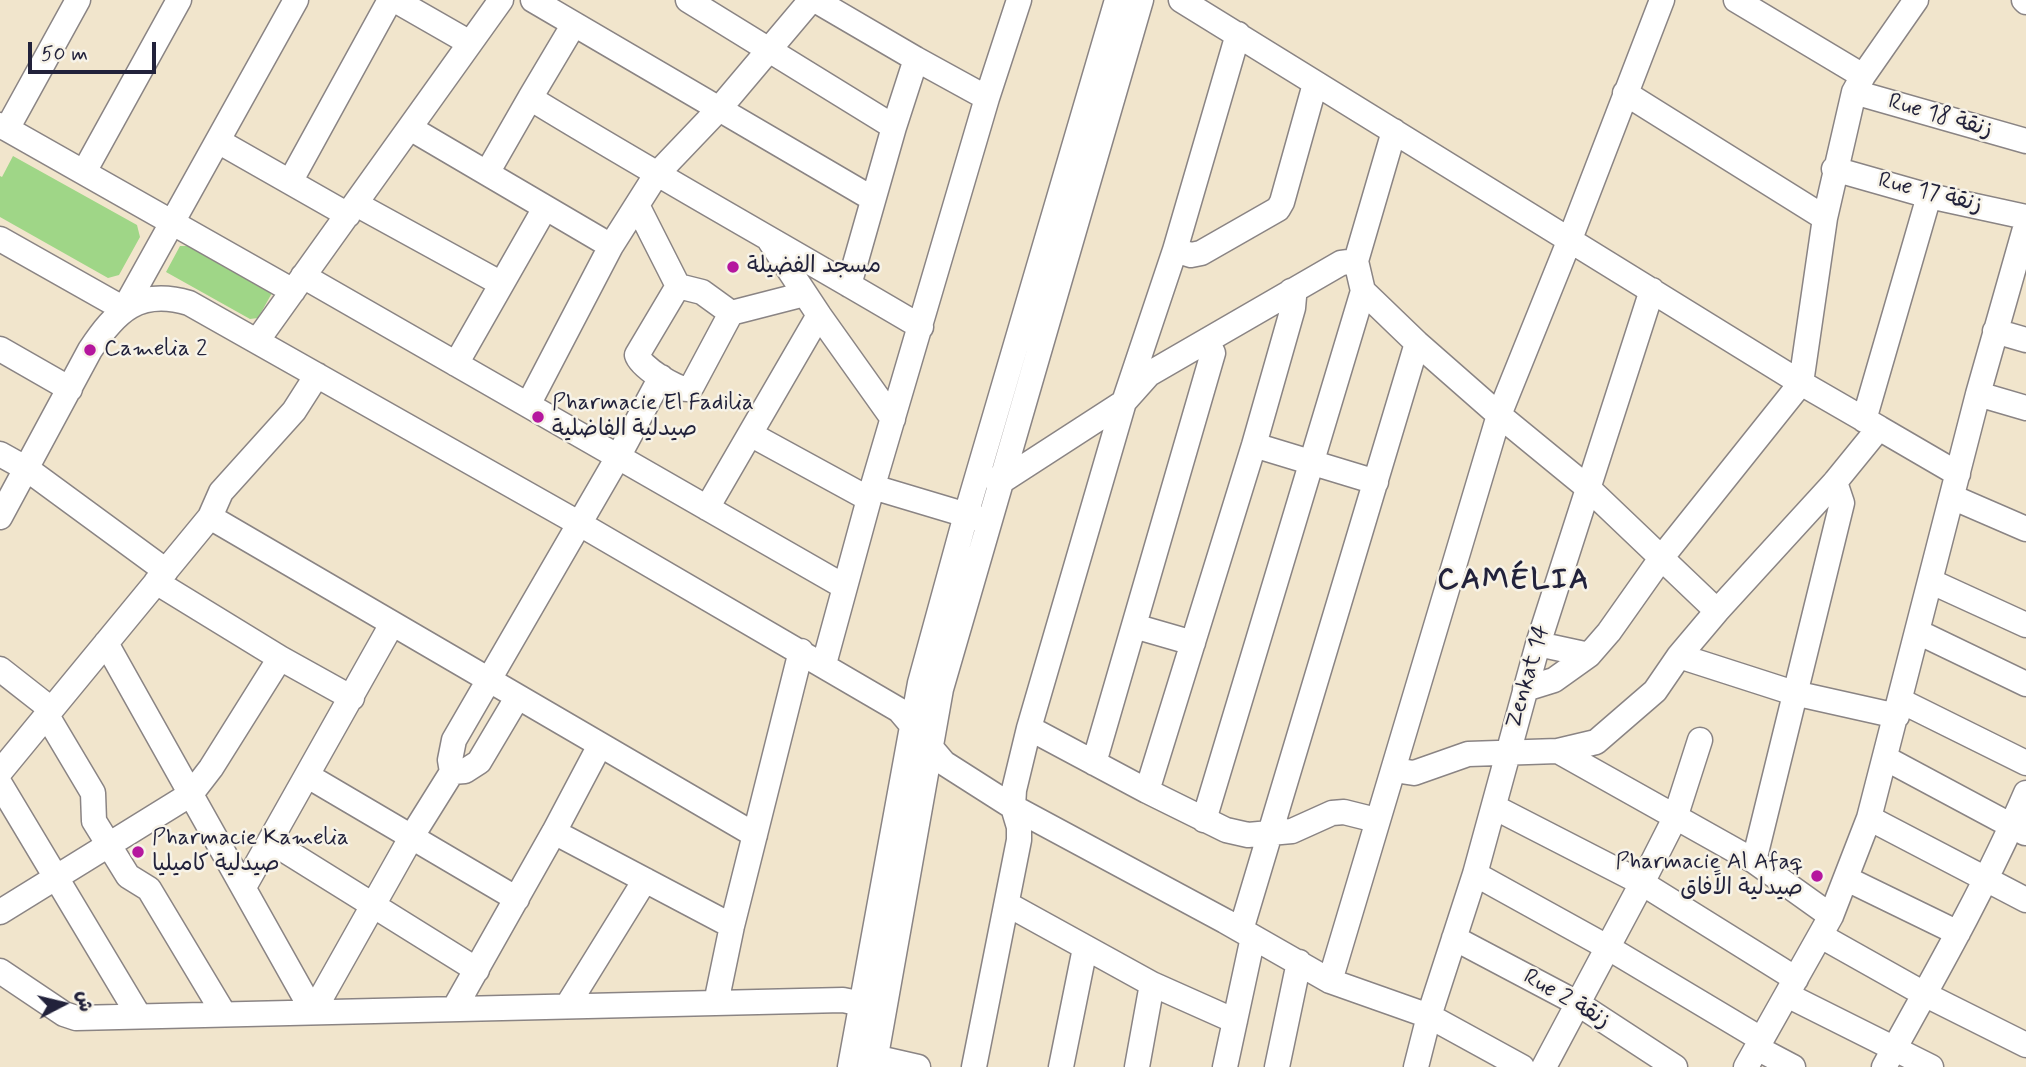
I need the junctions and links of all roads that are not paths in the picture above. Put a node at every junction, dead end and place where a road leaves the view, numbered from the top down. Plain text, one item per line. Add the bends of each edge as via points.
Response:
1 (78, 0) edge
2 (179, 0) edge
3 (296, 0) edge
4 (390, 0) edge
5 (395, 0) edge
6 (501, 0) edge
7 (533, 0) edge
8 (688, 0) edge
9 (813, 0) edge
10 (1117, 0) edge
11 (1141, 0) edge
12 (1181, 0) edge
13 (1662, 0) edge
14 (1736, 0) edge
15 (1916, 0) edge
16 (1014, 2) edge
17 (574, 24) junction
18 (1238, 34) junction
19 (470, 43) junction
20 (768, 50) junction
21 (916, 60) junction
22 (1315, 84) junction
23 (1858, 84) junction
24 (1625, 93) junction
25 (530, 98) junction
26 (988, 98) junction
27 (719, 109) junction
28 (4, 127) edge
29 (894, 127) junction
30 (410, 128) junction
31 (1394, 131) junction
32 (218, 141) junction
33 (2026, 142) edge
34 (1835, 169) junction
35 (84, 172) junction
36 (486, 173) junction
37 (656, 175) junction
38 (290, 182) junction
39 (1929, 196) junction
40 (873, 199) junction
41 (637, 205) junction
42 (545, 208) junction
43 (352, 209) junction
44 (2026, 217) edge
45 (1825, 218) junction
46 (172, 222) junction
47 (2026, 225) edge
48 (767, 237) junction
49 (0, 239) edge
50 (1570, 239) junction
51 (611, 246) junction
52 (1175, 250) junction
53 (1356, 261) junction
54 (2018, 278) edge
55 (500, 283) junction
56 (298, 284) junction
57 (849, 285) junction
58 (678, 286) junction
59 (1651, 290) junction
60 (1291, 291) junction
61 (1363, 291) junction
62 (805, 295) junction
63 (124, 309) junction
64 (731, 313) junction
65 (819, 315) junction
66 (921, 327) junction
67 (1995, 331) junction
68 (2026, 340) edge
69 (257, 341) junction
70 (1207, 341) junction
71 (1417, 343) junction
72 (0, 349) edge
73 (456, 364) junction
74 (317, 375) junction
75 (661, 377) junction
76 (1801, 383) junction
77 (70, 389) junction
78 (1978, 394) junction
79 (1124, 402) junction
80 (528, 405) junction
81 (2026, 408) edge
82 (1499, 415) junction
83 (893, 419) junction
84 (1871, 424) junction
85 (750, 434) junction
86 (1254, 444) junction
87 (0, 454) edge
88 (618, 457) junction
89 (1311, 462) junction
90 (27, 469) junction
91 (990, 477) junction
92 (1376, 482) junction
93 (1835, 482) junction
94 (1955, 485) junction
95 (1588, 488) junction
96 (871, 493) junction
97 (707, 508) junction
98 (966, 515) junction
99 (0, 517) edge
100 (210, 517) junction
101 (990, 522) junction
102 (580, 524) junction
103 (2026, 529) edge
104 (1662, 557) junction
105 (161, 576) junction
106 (1932, 582) junction
107 (845, 587) junction
108 (1717, 611) junction
109 (392, 624) junction
110 (2026, 625) edge
111 (1134, 626) junction
112 (1918, 632) junction
113 (106, 643) junction
114 (1194, 643) junction
115 (1538, 644) junction
116 (801, 651) junction
117 (1589, 654) junction
118 (1679, 656) junction
119 (279, 657) junction
120 (824, 664) junction
121 (0, 669) edge
122 (488, 681) junction
123 (2026, 684) edge
124 (1525, 689) junction
125 (1794, 693) junction
126 (352, 698) junction
127 (517, 698) junction
128 (1899, 708) junction
129 (48, 712) junction
130 (914, 725) junction
131 (1029, 728) junction
132 (1700, 740) dead end
133 (600, 745) junction
134 (930, 748) junction
135 (1559, 751) junction
136 (1507, 754) junction
137 (1885, 758) junction
138 (1094, 762) junction
139 (2026, 763) edge
140 (1394, 770) junction
141 (0, 772) edge
142 (452, 772) junction
143 (308, 776) junction
144 (0, 784) edge
145 (1147, 791) junction
146 (2026, 793) edge
147 (191, 794) junction
148 (1013, 807) junction
149 (1494, 807) junction
150 (1675, 818) junction
151 (1869, 818) junction
152 (1204, 820) junction
153 (1376, 820) junction
154 (2019, 830) edge
155 (554, 832) junction
156 (1268, 834) junction
157 (755, 835) junction
158 (412, 836) junction
159 (270, 841) junction
160 (109, 846) junction
161 (1754, 861) junction
162 (1475, 874) junction
163 (56, 878) junction
164 (1847, 878) junction
165 (1985, 879) junction
166 (645, 880) junction
167 (1642, 883) junction
168 (244, 887) junction
169 (517, 899) junction
170 (2026, 900) edge
171 (1007, 904) junction
172 (372, 905) junction
173 (0, 912) edge
174 (732, 926) junction
175 (1826, 926) junction
176 (1958, 933) junction
177 (1247, 934) junction
178 (1454, 938) junction
179 (1607, 947) junction
180 (1085, 948) junction
181 (1299, 962) junction
182 (477, 970) junction
183 (0, 971) edge
184 (1330, 981) junction
185 (1152, 984) junction
186 (1791, 987) junction
187 (1926, 995) junction
188 (716, 1003) junction
189 (1577, 1003) junction
190 (862, 1004) junction
191 (567, 1006) junction
192 (454, 1009) junction
193 (313, 1012) junction
194 (224, 1014) junction
195 (139, 1016) junction
196 (1429, 1016) junction
197 (1234, 1021) junction
198 (2026, 1045) edge
199 (1755, 1051) edge
200 (1889, 1057) edge
201 (864, 1061) edge
202 (918, 1067) edge
203 (974, 1067) edge
204 (1061, 1067) edge
205 (1137, 1067) edge
206 (1225, 1067) edge
207 (1277, 1067) edge
208 (1416, 1067) edge
209 (1522, 1067) edge
210 (1544, 1067) edge
211 (1675, 1067) edge
212 (1793, 1067) edge
213 (1931, 1067) edge

1 - 28 street
2 - 35 street
3 - 32 street
4 - 38 street
5 - 19 street
6 - 19 street
7 - 17 street
8 - 20 street
9 - 20 street
9 - 21 street
10 - 91 street
11 - 91 street
12 - 18 street
13 - 24 street
14 - 23 street, Rue 18 زنقة
15 - 23 street
16 - 26 street
17 - 25 street
17 - 27 street
18 - 22 street
18 - 52 street
19 - 30 street
20 - 27 street
20 - 29 street
21 - 26 street
21 - 29 street
22 - 31 street
22 - 52 street via 1278,209 1201,253
23 - 33 street, Rue 18 زنقة
23 - 34 street
24 - 45 street
24 - 50 street
25 - 36 street
25 - 37 street
26 - 66 street
27 - 37 street
27 - 40 street
28 - 35 street
29 - 40 street
30 - 36 street
30 - 43 street
31 - 50 street
31 - 53 street
32 - 38 street
32 - 46 street
34 - 39 street, Rue 17 زنقة
34 - 45 street
35 - 46 street
36 - 42 street
37 - 41 street
37 - 48 street
38 - 43 street
39 - 44 street, Rue 17 زنقة
39 - 84 street
40 - 57 street
41 - 51 street
41 - 58 street
42 - 51 street
42 - 55 street
43 - 55 street
43 - 56 street
45 - 76 street
46 - 56 street
46 - 63 street
47 - 54 street
48 - 57 street
48 - 62 street
49 - 63 street
50 - 59 street
50 - 82 street
51 - 80 street
52 - 79 street
53 - 60 street via 1341,263
53 - 61 street
54 - 67 street
55 - 73 street
56 - 69 street
56 - 73 street
57 - 66 street
58 - 64 street via 702,292
58 - 75 street via 637,355
59 - 76 street
59 - 95 street, Zenkat 14
60 - 70 street
60 - 86 street via 1293,308
61 - 71 street
61 - 89 street
62 - 64 street
62 - 65 street
63 - 69 street via 151,299 176,299
63 - 77 street via 106,326
64 - 75 street via 690,387 682,390
65 - 83 street
65 - 85 street
66 - 83 street
67 - 68 street
67 - 78 street
69 - 74 street
70 - 79 street via 1149,374
70 - 111 street via 1213,353
71 - 82 street
71 - 92 street
72 - 77 street
73 - 80 street
74 - 100 street via 294,411 221,492
74 - 102 street
75 - 88 street
76 - 84 street
76 - 104 street
77 - 90 street
78 - 81 street
78 - 94 street
79 - 91 street
79 - 131 street
80 - 88 street
82 - 95 street
82 - 140 street
83 - 96 street
84 - 93 street
84 - 94 street
85 - 96 street
85 - 97 street
86 - 89 street
86 - 114 street
87 - 90 street
88 - 97 street
88 - 102 street
89 - 92 street
89 - 152 street
90 - 99 street
90 - 105 street
91 - 98 street
91 - 101 street
92 - 156 street
93 - 108 street
93 - 125 street via 1842,503
94 - 103 street
94 - 106 street
95 - 104 street
95 - 115 street, Zenkat 14
96 - 98 street
96 - 107 street
97 - 107 street
98 - 101 street
98 - 130 street via 920,682
100 - 105 street
100 - 109 street
101 - 134 street via 941,689
102 - 116 street
102 - 122 street
104 - 108 street
104 - 117 street
105 - 113 street
105 - 119 street
106 - 110 street
106 - 112 street
107 - 120 street
108 - 118 street
109 - 122 street
109 - 126 street
111 - 114 street
111 - 138 street
112 - 123 street
112 - 128 street
113 - 129 street
113 - 147 street
114 - 145 street
115 - 117 street
115 - 124 street, Zenkat 14
116 - 120 street
116 - 157 street
117 - 124 street via 1554,680
118 - 125 street
118 - 135 street via 1655,691 1596,742
119 - 126 street
119 - 147 street
120 - 130 street via 899,710
121 - 129 street
122 - 127 street
122 - 142 street via 454,740
124 - 136 street, Zenkat 14
125 - 128 street
125 - 161 street
126 - 143 street
127 - 133 street
127 - 142 street via 479,762 465,771
128 - 137 street
128 - 139 street
129 - 141 street
129 - 160 street via 93,793 94,821
130 - 134 street
130 - 190 street
131 - 138 street
131 - 148 street
132 - 150 street
133 - 155 street
133 - 157 street
134 - 148 street via 944,763
134 - 201 street
135 - 136 street
135 - 150 street
136 - 140 street via 1468,754 1413,773
136 - 149 street, Zenkat 14
137 - 151 street
137 - 154 street
138 - 145 street
140 - 153 street
142 - 158 street
143 - 158 street
143 - 159 street
144 - 163 street
145 - 152 street
146 - 154 street
147 - 160 street
147 - 168 street
148 - 171 street via 1019,840
148 - 177 street
149 - 162 street, Zenkat 14
149 - 167 street
150 - 161 street
150 - 167 street
151 - 164 street
151 - 165 street
152 - 156 street via 1248,835
153 - 156 street via 1332,813 1303,828
153 - 184 street
154 - 165 street
155 - 166 street
155 - 169 street
156 - 177 street
157 - 174 street
158 - 169 street
158 - 172 street
159 - 168 street
159 - 172 street
160 - 163 street
160 - 194 street via 128,876 149,889
161 - 175 street
162 - 178 street, Zenkat 14
162 - 179 street
163 - 173 street
163 - 195 street
164 - 175 street
164 - 176 street
165 - 170 street
165 - 176 street
166 - 174 street
166 - 191 street
167 - 179 street
167 - 186 street
168 - 193 street
169 - 182 street
171 - 180 street
171 - 203 street
172 - 182 street
172 - 193 street
174 - 188 street
175 - 186 street
175 - 187 street
176 - 187 street
177 - 181 street
177 - 197 street
178 - 189 street, Rue 2 زنقة
178 - 196 street, Zenkat 14
179 - 189 street
179 - 199 street
180 - 185 street
180 - 204 street
181 - 184 street
181 - 207 street
182 - 192 street
183 - 195 street via 76,1018
184 - 196 street
185 - 197 street
185 - 205 street
186 - 199 street
186 - 200 street
187 - 198 street
187 - 200 street
188 - 190 street via 844,1000
188 - 191 street
189 - 210 street
189 - 211 street, Rue 2 زنقة
190 - 201 street
191 - 192 street
192 - 193 street
193 - 194 street
194 - 195 street
196 - 208 street, Zenkat 14
196 - 209 street
197 - 206 street
199 - 212 street
200 - 213 street
201 - 202 street

